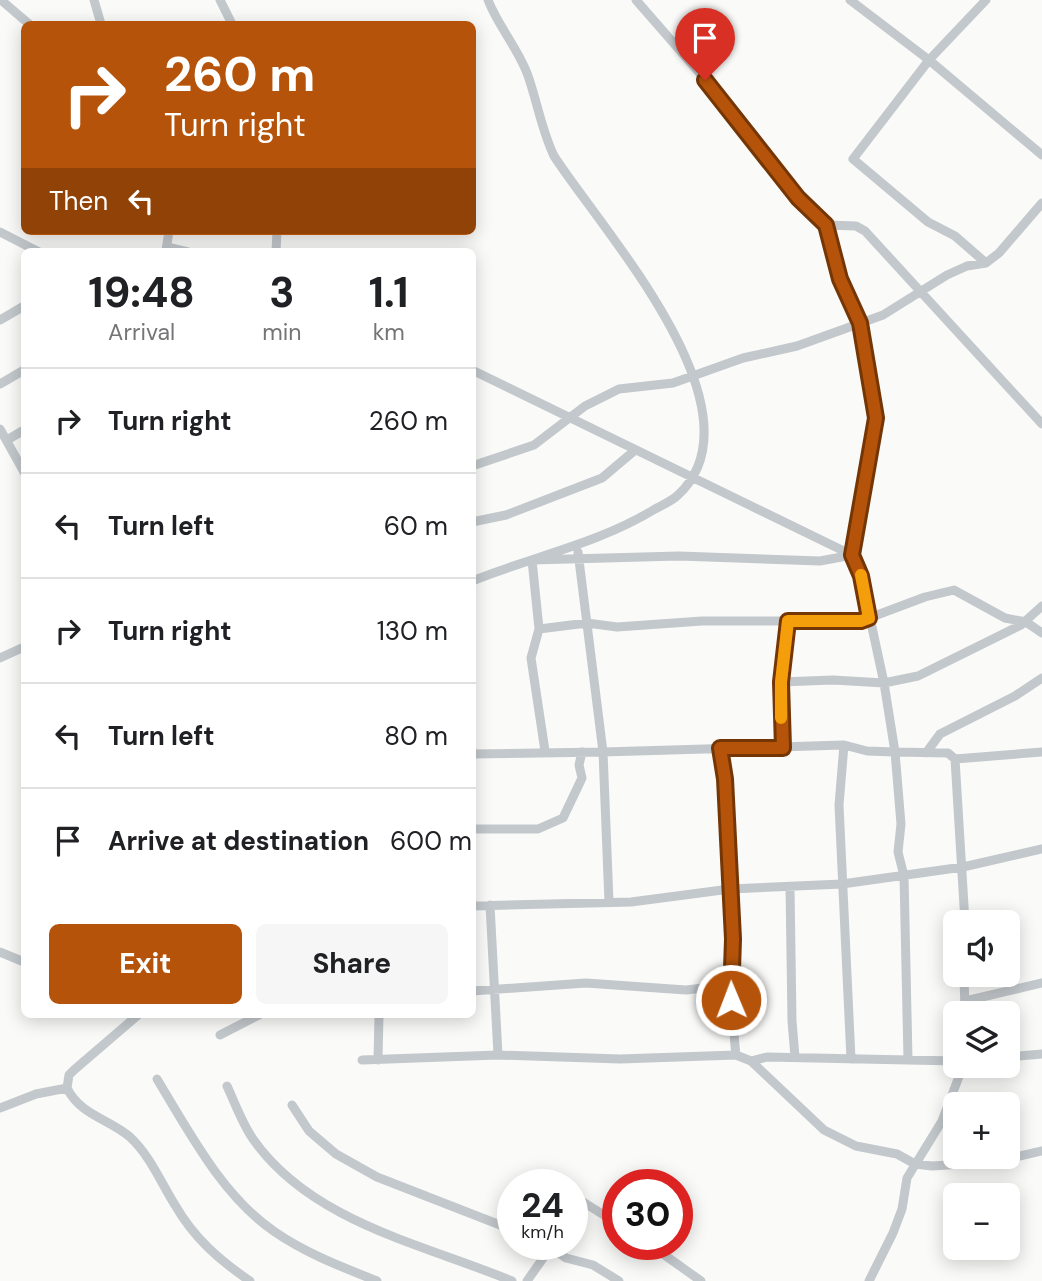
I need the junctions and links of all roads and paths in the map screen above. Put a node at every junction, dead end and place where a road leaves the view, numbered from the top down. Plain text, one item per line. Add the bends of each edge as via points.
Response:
1 (1, 0) edge
2 (94, 0) edge
3 (220, 0) edge
4 (488, 0) edge
5 (636, 0) edge
6 (850, 0) edge
7 (986, 0) edge
8 (26, 21) edge
9 (101, 21) edge
10 (230, 21) edge
11 (929, 60) junction
12 (1042, 155) edge
13 (1042, 202) edge
14 (826, 225) junction
15 (0, 232) edge
16 (31, 248) edge
17 (986, 263) junction
18 (922, 292) junction
19 (21, 308) edge
20 (0, 320) edge
21 (860, 323) junction
22 (21, 372) edge
23 (476, 372) edge
24 (694, 377) junction
25 (0, 384) edge
26 (571, 418) junction
27 (1042, 424) edge
28 (0, 429) edge
29 (21, 432) edge
30 (7, 440) junction
31 (635, 451) junction
32 (477, 465) edge
33 (21, 466) edge
34 (691, 476) junction
35 (476, 521) edge
36 (577, 547) junction
37 (852, 555) junction
38 (578, 558) junction
39 (532, 560) junction
40 (476, 580) edge
41 (1042, 606) edge
42 (869, 618) junction
43 (788, 621) junction
44 (1026, 622) junction
45 (586, 624) junction
46 (539, 629) junction
47 (1042, 633) edge
48 (21, 648) edge
49 (0, 658) edge
50 (1042, 678) edge
51 (781, 682) junction
52 (884, 683) junction
53 (844, 745) junction
54 (720, 748) junction
55 (783, 748) junction
56 (545, 751) junction
57 (582, 752) junction
58 (603, 752) junction
59 (895, 752) junction
60 (1042, 752) edge
61 (926, 753) junction
62 (476, 754) edge
63 (955, 759) junction
64 (476, 829) edge
65 (1042, 849) edge
66 (963, 867) junction
67 (904, 876) junction
68 (842, 884) junction
69 (790, 887) junction
70 (730, 889) junction
71 (609, 902) junction
72 (490, 905) junction
73 (476, 906) edge
74 (965, 910) edge
75 (0, 953) edge
76 (21, 961) edge
77 (1042, 983) edge
78 (730, 985) junction
79 (964, 987) edge
80 (496, 988) junction
81 (476, 990) edge
82 (965, 1000) joint
83 (135, 1018) edge
84 (252, 1018) edge
85 (379, 1018) edge
86 (220, 1035) dead end
87 (1042, 1054) edge
88 (498, 1055) junction
89 (736, 1055) junction
90 (1020, 1056) edge
91 (795, 1057) junction
92 (851, 1059) junction
93 (908, 1059) junction
94 (362, 1060) dead end
95 (378, 1060) junction
96 (943, 1060) edge
97 (751, 1061) junction
98 (958, 1078) edge
99 (157, 1079) dead end
100 (227, 1086) dead end
101 (66, 1088) junction
102 (292, 1105) dead end
103 (0, 1108) edge
104 (1042, 1151) edge
105 (915, 1164) junction
106 (497, 1224) edge
107 (541, 1260) edge
108 (574, 1260) edge
109 (671, 1260) edge
110 (250, 1281) edge
111 (377, 1281) edge
112 (512, 1281) edge
113 (527, 1281) edge
114 (619, 1281) edge
115 (701, 1281) edge
116 (869, 1281) edge

1 - 8 street
2 - 9 street
3 - 10 street
4 - 24 street via 527,72 554,156 655,301
5 - 14 street via 718,94 798,198
6 - 11 street
7 - 11 street
11 - 12 street
11 - 17 street via 853,159 918,215 955,236
13 - 17 street
14 - 18 street via 856,226 865,231
14 - 21 street via 840,279
15 - 16 street
17 - 18 street via 967,266
18 - 21 street
18 - 27 street
19 - 20 street
21 - 24 street
21 - 37 street via 876,418
22 - 25 street
23 - 26 street
24 - 26 street via 619,389
24 - 34 street via 705,447
26 - 31 street
26 - 32 street via 534,445
28 - 30 street
29 - 30 street
30 - 33 street
31 - 34 street
31 - 35 street via 602,478
34 - 36 street via 678,495
34 - 37 street
36 - 38 street
36 - 39 street
37 - 38 street via 820,561
37 - 42 street
38 - 39 street
38 - 45 street
39 - 40 street
39 - 46 street
41 - 44 street
42 - 43 street
42 - 44 street via 954,590 1005,618
42 - 52 street
43 - 45 street
43 - 51 street
44 - 47 street
44 - 52 street via 919,676
45 - 46 street
45 - 58 street
46 - 56 street via 531,658
48 - 49 street
50 - 61 street via 940,734
51 - 52 street
51 - 55 street
52 - 59 street
53 - 55 street
53 - 59 street
53 - 68 street via 839,805
54 - 55 street
54 - 58 street
54 - 70 street
56 - 57 street
56 - 62 street
57 - 58 street
57 - 64 street via 582,778 563,818 538,829
58 - 71 street
59 - 61 street
59 - 67 street via 901,824 898,852
60 - 63 street
61 - 63 street via 948,753
63 - 66 street
65 - 66 street
66 - 67 street
66 - 74 street
67 - 68 street
67 - 93 street
68 - 69 street
68 - 92 street
69 - 70 street
69 - 91 street
70 - 71 street
70 - 78 street
71 - 72 street
72 - 73 street
72 - 80 street
75 - 76 street
77 - 82 street
78 - 80 street via 686,990 586,983
78 - 89 street
79 - 82 street
80 - 81 street
80 - 88 street
83 - 101 street via 69,1075
84 - 86 street
85 - 95 street
87 - 90 street
88 - 89 street via 620,1059
88 - 95 street
89 - 97 street
91 - 92 street
91 - 97 street
92 - 93 street
93 - 96 street
94 - 95 street
97 - 105 street via 836,1138 897,1154
98 - 105 street via 942,1121
99 - 111 street via 246,1208 274,1232 326,1261
100 - 112 street via 252,1137 279,1170 308,1194 368,1226
101 - 103 street
101 - 110 street via 77,1104 140,1148 197,1238
102 - 106 street via 309,1131 336,1154 377,1177
104 - 105 street via 957,1166
105 - 116 street via 893,1233
107 - 113 street
108 - 114 street via 593,1265
109 - 115 street

